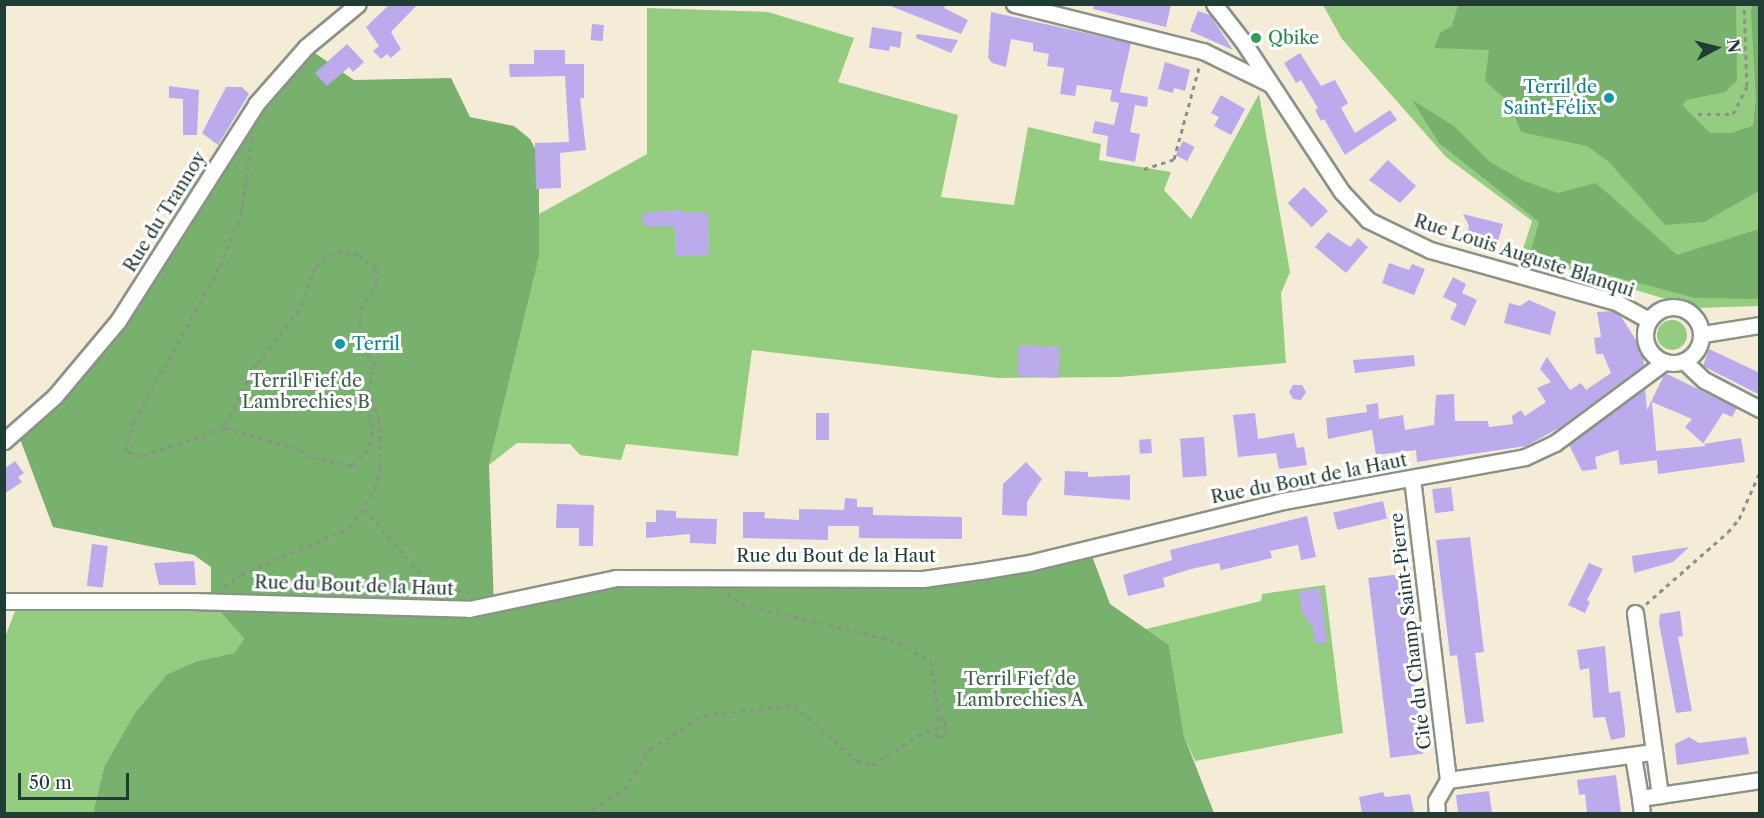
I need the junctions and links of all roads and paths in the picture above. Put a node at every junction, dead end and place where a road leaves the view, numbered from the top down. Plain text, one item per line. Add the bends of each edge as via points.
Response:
1 (358, 4) edge
2 (1014, 4) edge
3 (1214, 4) edge
4 (1744, 4) edge
5 (1203, 51) junction
6 (1271, 84) junction
7 (1698, 114) dead end
8 (253, 136) dead end
9 (1144, 169) dead end
10 (1649, 320) junction
11 (1760, 325) edge
12 (1703, 334) junction
13 (1684, 361) junction
14 (1664, 362) junction
15 (368, 392) junction
16 (1760, 409) edge
17 (224, 428) junction
18 (4, 441) edge
19 (1760, 472) edge
20 (1412, 478) junction
21 (364, 509) junction
22 (440, 586) dead end
23 (733, 598) dead end
24 (4, 601) edge
25 (215, 601) junction
26 (1635, 613) joint
27 (939, 717) junction
28 (935, 733) junction
29 (1653, 752) junction
30 (1633, 756) junction
31 (1448, 780) junction
32 (1760, 780) edge
33 (1660, 795) junction
34 (1641, 806) edge
35 (585, 813) edge
36 (1437, 813) edge

1 - 18 street, Rue du Trannoy via 306,47 256,104 118,321 47,404
2 - 5 street
3 - 6 street, Rue Louis Auguste Blanqui
4 - 7 path via 1747,86 1733,114
5 - 6 street
5 - 9 path via 1174,159
6 - 10 street, Rue Louis Auguste Blanqui via 1342,192 1368,220 1430,250 1616,302
8 - 17 path via 245,197 224,256 134,422 125,451 141,456
10 - 12 street via 1665,308 1676,307 1690,313
10 - 14 street via 1646,345
11 - 12 street
12 - 13 street via 1698,350
13 - 14 street
13 - 16 street via 1704,380
14 - 20 street, Rue du Bout de la Haut via 1555,443 1525,457
15 - 17 path via 370,446 352,465 312,458 300,449
15 - 17 path via 375,364 359,344 361,310 377,282 376,268 359,255 342,252 325,257 315,267 299,310 256,364
15 - 21 path via 379,420 382,445 375,489
19 - 26 path via 1739,519 1728,532
20 - 25 street, Rue du Bout de la Haut via 1282,501 1029,563 923,579 616,578 469,609
20 - 31 street, Cité du Champ Saint-Pierre
21 - 22 path via 424,577
21 - 25 path via 350,528 241,574 217,592
23 - 27 path via 741,604 899,642 931,662
24 - 25 street, Rue du Bout de la Haut
26 - 29 street
27 - 28 path
27 - 28 path via 945,720 949,731 947,735
28 - 35 path via 927,730 872,765 857,760 794,705 705,715 650,748 626,789
29 - 30 street
29 - 33 street
30 - 31 street
30 - 34 street
31 - 36 street via 1436,801
32 - 33 street
33 - 34 street

